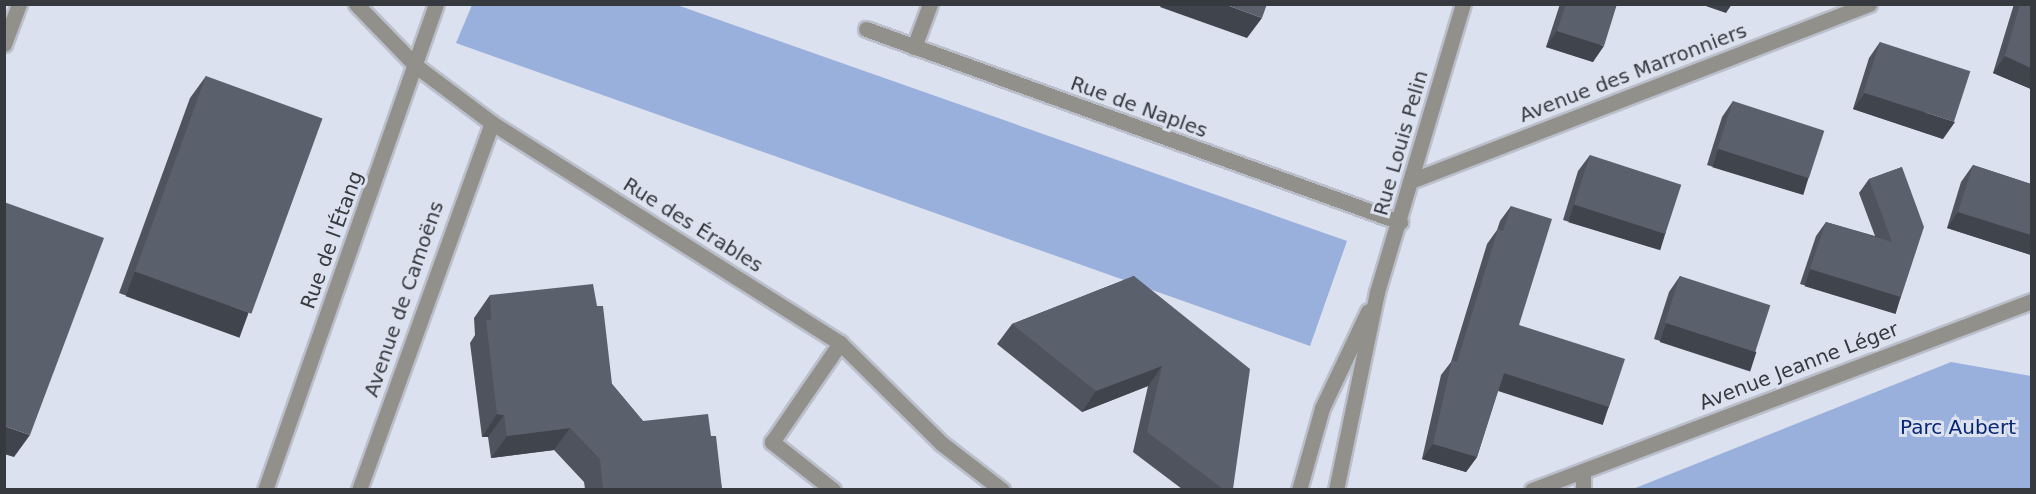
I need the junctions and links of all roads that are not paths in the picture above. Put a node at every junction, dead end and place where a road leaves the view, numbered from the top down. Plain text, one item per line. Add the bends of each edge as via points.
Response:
1 (19, 4) edge
2 (356, 4) edge
3 (436, 4) edge
4 (930, 4) edge
5 (1463, 4) edge
6 (1869, 4) edge
7 (866, 29) dead end
8 (4, 45) edge
9 (914, 47) junction
10 (416, 66) junction
11 (492, 123) junction
12 (1413, 180) junction
13 (1400, 222) junction
14 (1377, 292) junction
15 (2031, 301) edge
16 (840, 343) junction
17 (1583, 471) junction
18 (265, 489) edge
19 (359, 489) edge
20 (833, 489) edge
21 (1002, 489) edge
22 (1299, 489) edge
23 (1336, 489) edge
24 (1532, 489) edge
25 (1583, 489) edge

1 - 8 street
2 - 10 street, Rue des Érables
3 - 10 street, Rue de l'Étang
4 - 9 street
5 - 12 street, Rue Louis Pelin
6 - 12 street, Avenue des Marronniers
7 - 9 street, Rue de Naples
9 - 13 street, Rue de Naples
10 - 11 street, Rue des Érables
10 - 18 street, Rue de l'Étang
11 - 16 street, Rue des Érables
11 - 19 street, Avenue de Camoëns
12 - 13 street, Rue Louis Pelin
13 - 14 street, Rue Louis Pelin
14 - 22 street, Rue Louis Pelin via 1322,408
14 - 23 street, Rue Louis Pelin
15 - 17 street, Avenue Jeanne Léger
16 - 20 street via 772,442
16 - 21 street, Rue des Érables via 941,443
17 - 24 street, Avenue Jeanne Léger
17 - 25 street

